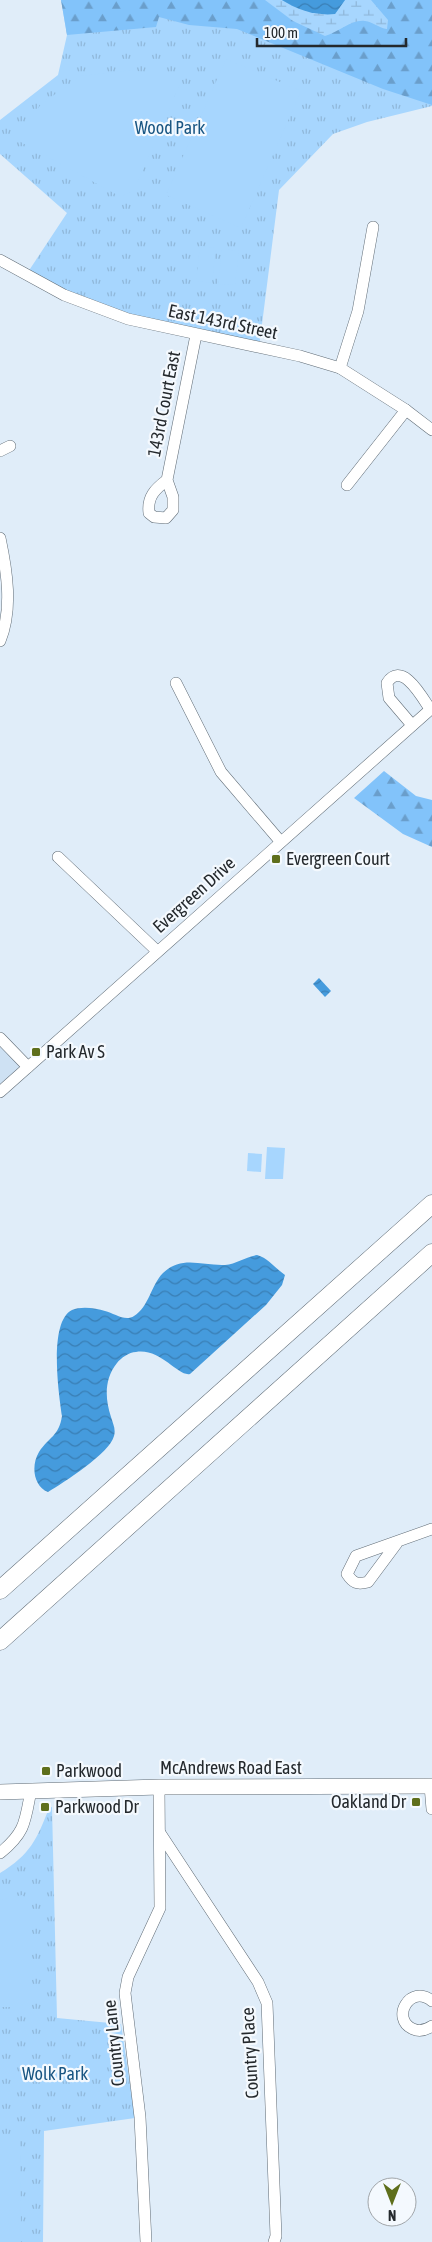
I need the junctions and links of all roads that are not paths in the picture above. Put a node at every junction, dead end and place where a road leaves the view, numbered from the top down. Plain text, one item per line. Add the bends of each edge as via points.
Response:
1 (373, 227) dead end
2 (0, 260) edge
3 (196, 335) junction
4 (340, 368) junction
5 (406, 410) junction
6 (432, 430) edge
7 (166, 480) dead end
8 (347, 485) dead end
9 (0, 538) edge
10 (0, 641) edge
11 (176, 683) dead end
12 (431, 709) edge
13 (412, 725) junction
14 (280, 841) junction
15 (58, 857) dead end
16 (157, 951) junction
17 (0, 1038) edge
18 (28, 1067) junction
19 (0, 1092) edge
20 (432, 1204) edge
21 (432, 1253) edge
22 (432, 1529) edge
23 (397, 1543) dead end
24 (0, 1590) edge
25 (0, 1641) edge
26 (0, 1786) edge
27 (431, 1786) edge
28 (158, 1787) junction
29 (31, 1790) junction
30 (0, 1792) edge
31 (432, 1809) edge
32 (160, 1832) junction
33 (0, 1853) edge
34 (432, 2001) edge
35 (432, 2026) edge
36 (146, 2242) edge
37 (274, 2242) edge

1 - 4 street via 358,311
2 - 3 street, East 143rd Street via 72,298 128,319
3 - 4 street, East 143rd Street via 300,356
3 - 7 street, 143rd Court East
4 - 5 street, East 143rd Street
5 - 6 street, East 143rd Street
5 - 8 street
9 - 10 street via 7,570 8,606
11 - 14 street via 221,772
12 - 13 street, Evergreen Drive
12 - 13 street, Evergreen Drive via 404,677 390,678 387,684 389,698
13 - 14 street, Evergreen Drive
14 - 16 street, Evergreen Drive
15 - 16 street
16 - 18 street, Evergreen Drive
17 - 18 street
18 - 19 street, Evergreen Drive
20 - 24 highway
21 - 25 highway
22 - 23 street
26 - 29 main road, McAndrews Road East
27 - 28 main road, McAndrews Road East
27 - 31 street
28 - 29 main road, McAndrews Road East
28 - 32 street, Country Lane
29 - 30 main road, McAndrews Road East
29 - 33 street via 24,1828
32 - 36 street, Country Lane via 160,1908 128,1978 125,1993 140,2117
32 - 37 street, Country Place via 258,1982 267,2003
34 - 35 street via 421,1996 412,1998 403,2009 403,2016 411,2028 419,2031

